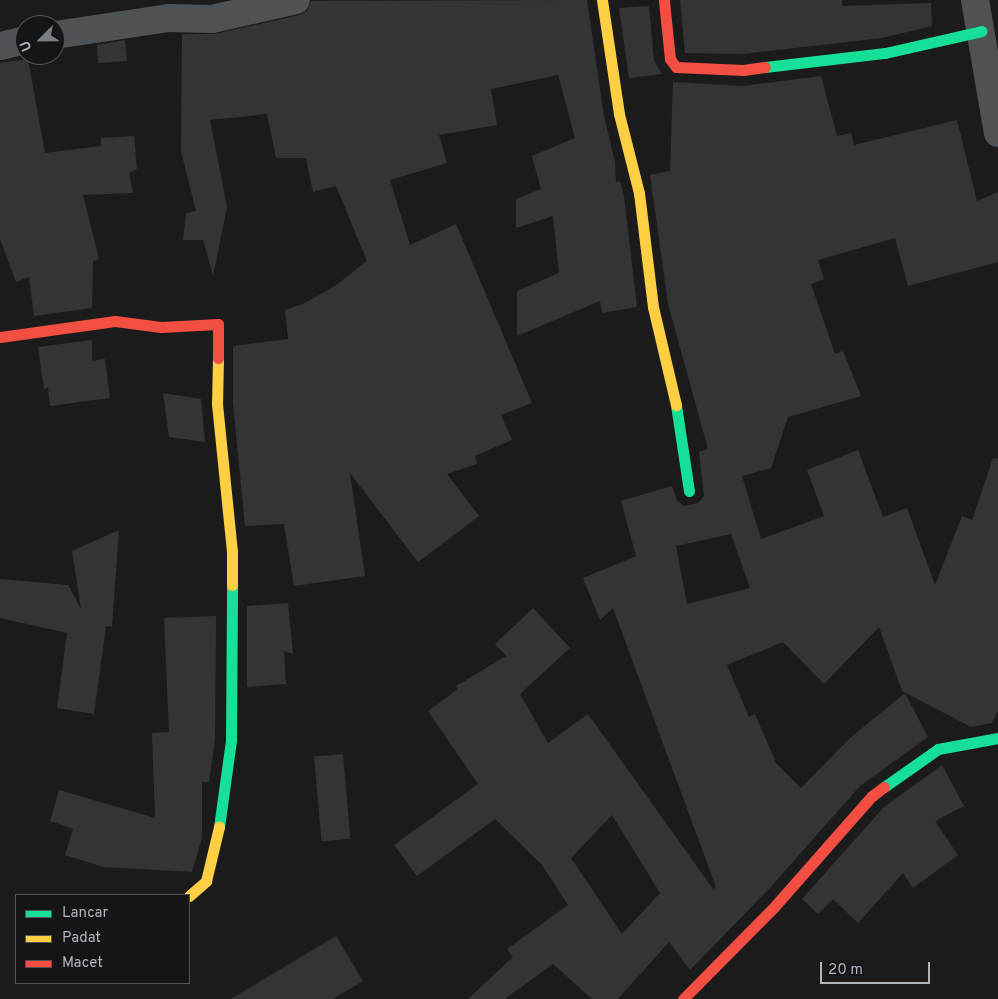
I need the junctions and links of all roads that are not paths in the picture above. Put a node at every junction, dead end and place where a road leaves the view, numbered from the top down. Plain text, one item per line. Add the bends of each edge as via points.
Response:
1 (296, 0) edge
2 (602, 0) edge
3 (975, 0) edge
4 (664, 1) edge
5 (982, 32) junction
6 (65, 34) edge
7 (15, 42) edge
8 (0, 46) edge
9 (998, 133) edge
10 (0, 337) edge
11 (688, 491) dead end
12 (998, 738) edge
13 (190, 895) edge
14 (683, 999) edge

1 - 6 street via 212,19 169,18
2 - 11 street via 619,114 639,193 653,307 674,390
3 - 5 street
4 - 5 street via 670,60 676,67 689,69 742,70 885,53
5 - 9 street
7 - 8 street
10 - 13 street via 115,321 161,327 218,324 217,404 232,551 231,740 217,841 206,881
12 - 14 street via 938,749 872,796 774,907

